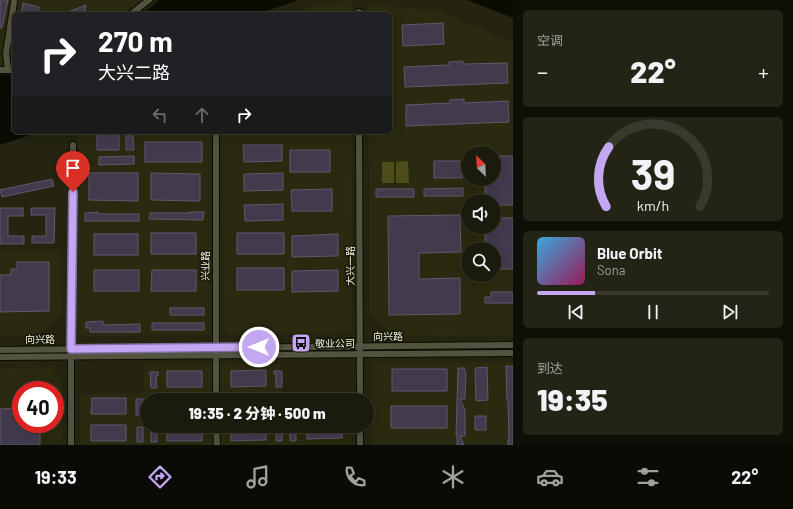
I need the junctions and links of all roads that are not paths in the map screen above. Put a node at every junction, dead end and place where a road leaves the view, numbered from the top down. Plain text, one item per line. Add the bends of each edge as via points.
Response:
1 (149, 0) edge
2 (14, 2) dead end
3 (12, 12) edge
4 (134, 12) edge
5 (12, 15) edge
6 (0, 70) edge
7 (11, 70) edge
8 (216, 134) edge
9 (359, 134) edge
10 (73, 145) dead end
11 (513, 345) edge
12 (360, 346) junction
13 (215, 348) junction
14 (71, 349) junction
15 (0, 350) edge
16 (513, 353) edge
17 (360, 354) junction
18 (215, 355) junction
19 (71, 356) junction
20 (0, 357) edge
21 (216, 393) edge
22 (360, 393) edge
23 (216, 433) edge
24 (360, 433) edge
25 (71, 445) edge
26 (217, 445) edge
27 (360, 445) edge

1 - 4 street
2 - 3 street
5 - 7 street via 6,53
6 - 7 street
8 - 13 street, 兴业路
9 - 12 street, 大兴一路
10 - 14 street
11 - 12 street, 向兴路
12 - 13 street, 向兴路
12 - 17 street, 大兴一路
13 - 14 street, 向兴路
13 - 18 street, 兴业路
14 - 15 street, 向兴路
14 - 19 street
16 - 17 street, 向兴路
17 - 18 street, 向兴路
17 - 22 street, 大兴一路
18 - 19 street, 向兴路
18 - 21 street, 兴业路
19 - 20 street, 向兴路
19 - 25 street
23 - 26 street
24 - 27 street

